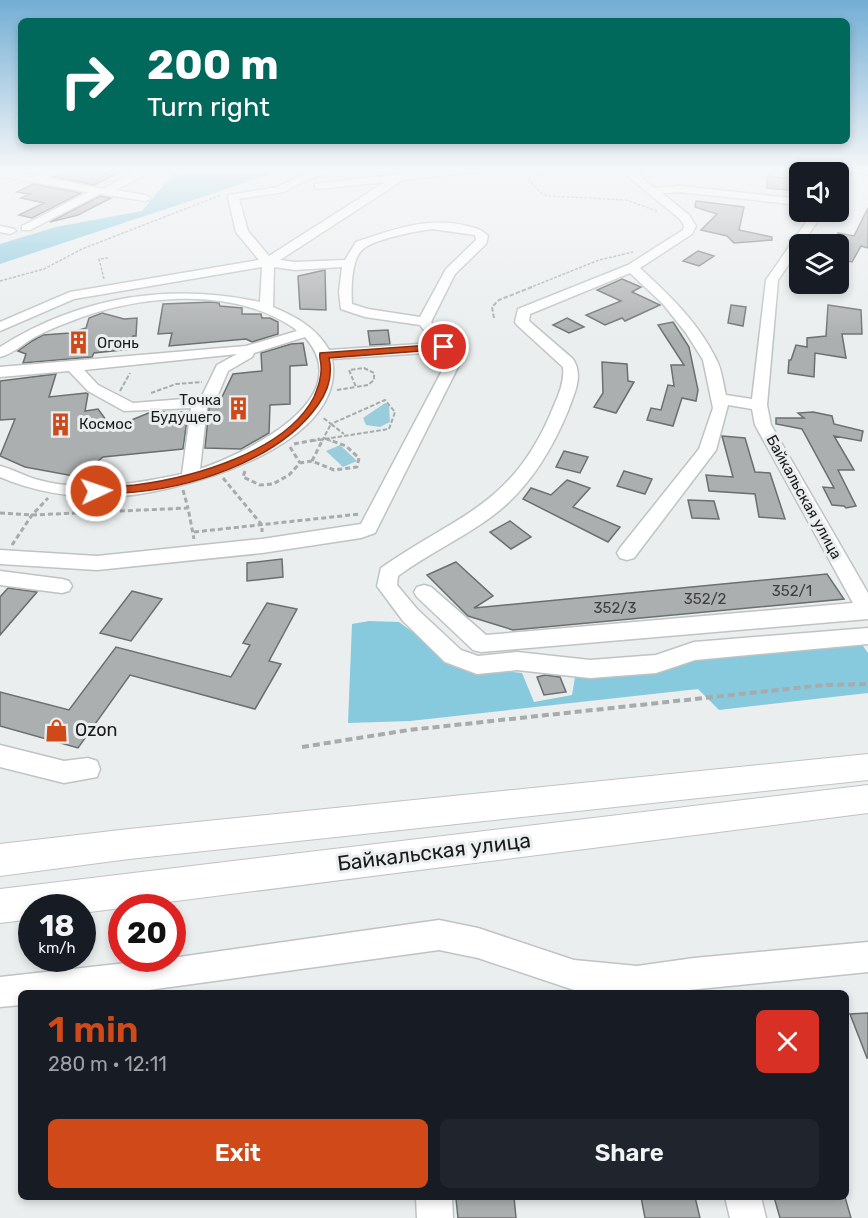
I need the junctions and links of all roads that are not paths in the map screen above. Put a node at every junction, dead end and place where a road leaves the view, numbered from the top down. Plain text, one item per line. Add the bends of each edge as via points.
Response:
1 (30, 226) edge
2 (240, 226) edge
3 (324, 226) edge
4 (421, 226) edge
5 (443, 226) edge
6 (690, 226) edge
7 (809, 226) edge
8 (26, 228) dead end
9 (268, 262) junction
10 (350, 263) junction
11 (632, 268) junction
12 (266, 308) junction
13 (424, 322) junction
14 (0, 327) edge
15 (308, 332) junction
16 (444, 347) junction
17 (244, 351) junction
18 (0, 354) edge
19 (323, 355) junction
20 (74, 368) junction
21 (0, 372) edge
22 (718, 399) junction
23 (200, 402) junction
24 (759, 405) junction
25 (1, 473) edge
26 (185, 479) junction
27 (627, 553) dead end
28 (2, 557) edge
29 (0, 578) edge
30 (62, 586) dead end
31 (424, 592) dead end
32 (868, 611) edge
33 (868, 636) edge
34 (0, 756) edge
35 (868, 767) edge
36 (88, 770) dead end
37 (868, 799) edge
38 (0, 860) edge
39 (0, 906) edge
40 (868, 957) edge
41 (696, 983) edge
42 (631, 987) edge
43 (0, 992) edge
44 (434, 1200) edge
45 (744, 1200) edge
46 (435, 1218) edge
47 (748, 1218) edge

1 - 8 street
2 - 9 street
3 - 9 street
4 - 10 street via 354,248
5 - 13 street via 479,233 482,241 450,272
6 - 11 street via 688,232
7 - 24 street, Байкальская улица via 772,280
9 - 10 street via 295,266
9 - 12 street
9 - 14 street via 70,296
10 - 13 street via 343,296 346,306 365,313
11 - 22 street via 668,301 692,331 710,360
11 - 33 street via 524,312 522,322 572,369 553,428 509,492 481,514 406,559 388,573 387,586 410,615 453,656 477,665 517,661 590,669 656,664 694,651
12 - 15 street
12 - 18 street via 201,297 137,300 55,322
13 - 16 street
15 - 17 street
15 - 19 street
16 - 19 street
16 - 28 street via 452,357 452,365 368,528 361,532 98,563
17 - 20 street via 242,348
17 - 23 street via 247,354 222,368 207,402
19 - 26 street via 325,381 316,401 288,432 265,448 217,470
20 - 21 street
20 - 23 street via 93,388 130,408
22 - 24 street
22 - 27 street via 720,408 707,450
23 - 26 street
24 - 32 street, Байкальская улица via 763,424
25 - 26 street via 31,483 96,491
29 - 30 street
31 - 32 street via 481,644
34 - 36 street via 64,772
35 - 38 main road, Байкальская улица
37 - 39 main road, Байкальская улица
40 - 41 street
41 - 42 street
42 - 43 street via 574,975 478,943 439,935
44 - 46 street
45 - 47 street

